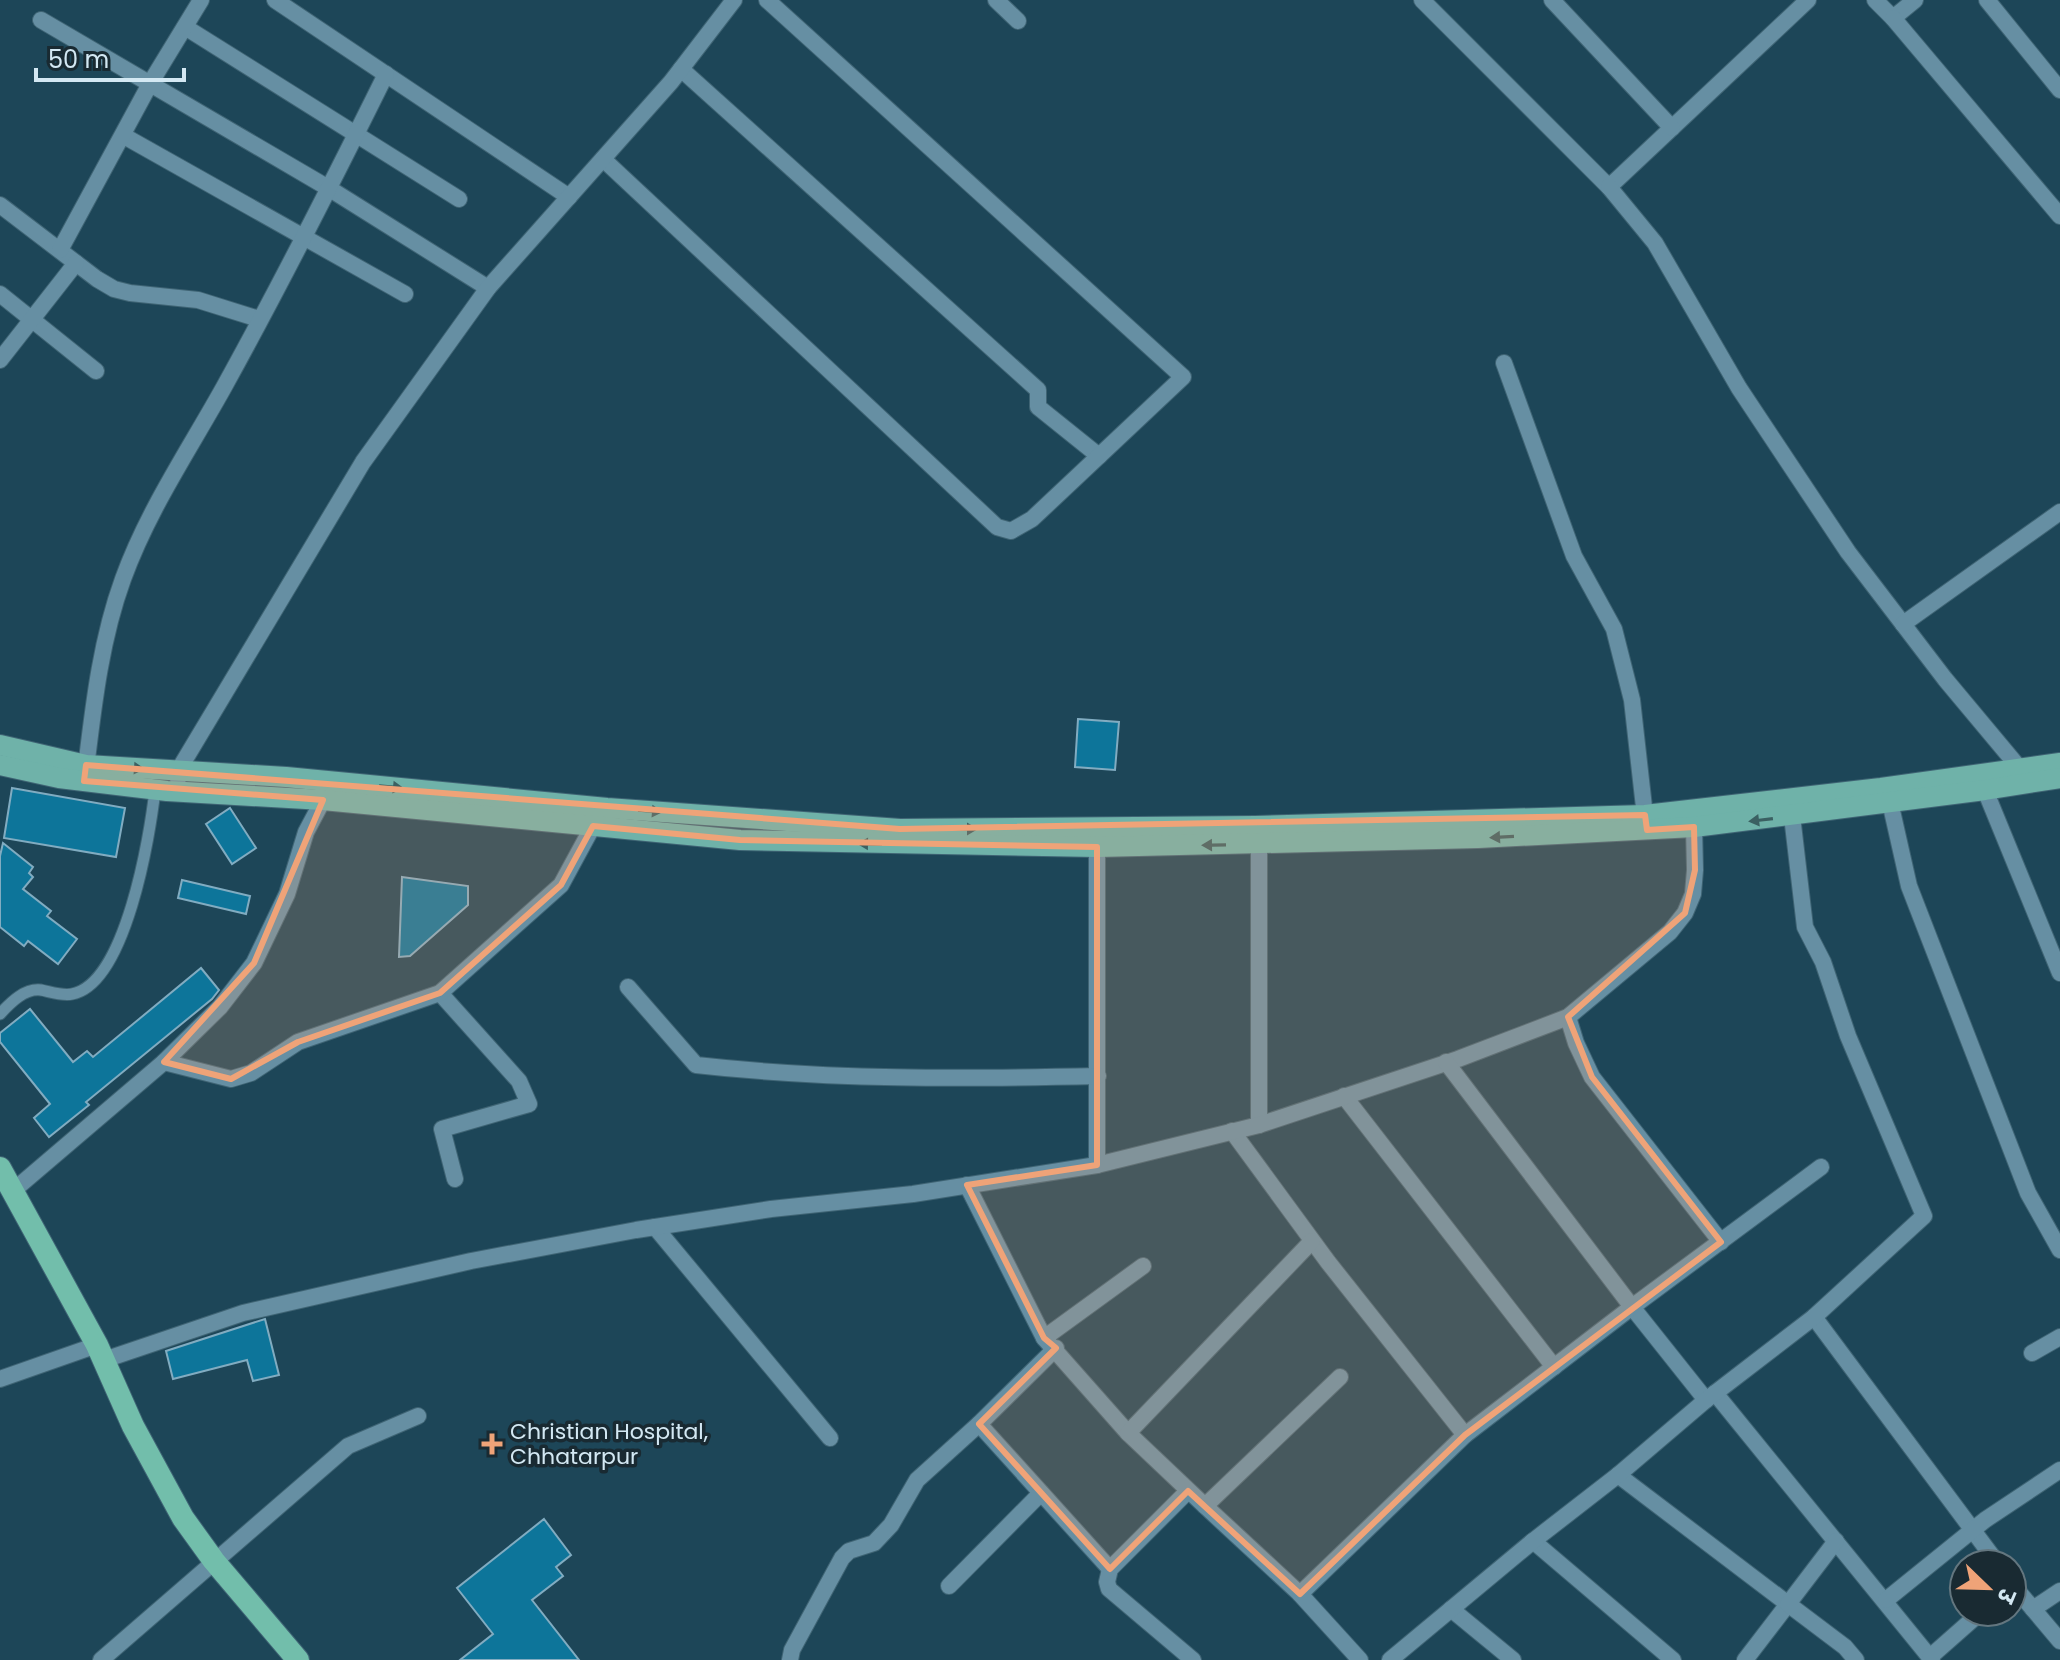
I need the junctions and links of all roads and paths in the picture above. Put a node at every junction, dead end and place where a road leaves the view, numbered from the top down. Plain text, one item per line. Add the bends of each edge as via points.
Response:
1 (201, 0) edge
2 (275, 0) edge
3 (734, 0) edge
4 (767, 0) edge
5 (996, 0) edge
6 (1422, 0) edge
7 (1552, 0) edge
8 (1808, 0) edge
9 (1875, 0) edge
10 (1915, 0) edge
11 (1987, 0) edge
12 (1893, 18) junction
13 (41, 20) dead end
14 (1018, 21) dead end
15 (185, 27) junction
16 (681, 69) junction
17 (386, 74) junction
18 (151, 82) junction
19 (2060, 90) edge
20 (1672, 128) junction
21 (124, 136) junction
22 (356, 136) junction
23 (603, 159) junction
24 (1609, 187) junction
25 (330, 189) junction
26 (569, 197) junction
27 (459, 199) dead end
28 (0, 205) edge
29 (2060, 216) edge
30 (303, 235) junction
31 (60, 250) junction
32 (76, 263) junction
33 (488, 288) junction
34 (0, 294) edge
35 (405, 294) dead end
36 (32, 319) junction
37 (259, 319) junction
38 (0, 360) edge
39 (1504, 363) dead end
40 (96, 371) dead end
41 (1099, 456) junction
42 (2060, 512) edge
43 (1903, 624) junction
44 (0, 745) edge
45 (2060, 763) edge
46 (0, 765) edge
47 (2021, 770) junction
48 (178, 771) junction
49 (85, 773) junction
50 (2060, 778) edge
51 (155, 790) junction
52 (1985, 790) junction
53 (178, 792) junction
54 (323, 800) junction
55 (1890, 802) junction
56 (1792, 816) junction
57 (1646, 822) junction
58 (593, 826) junction
59 (1694, 827) junction
60 (1259, 844) junction
61 (1097, 847) junction
62 (2060, 973) edge
63 (628, 987) dead end
64 (440, 993) junction
65 (0, 1014) edge
66 (1568, 1017) junction
67 (164, 1062) junction
68 (1446, 1062) junction
69 (1098, 1076) junction
70 (1344, 1096) junction
71 (1259, 1125) junction
72 (1232, 1131) junction
73 (1097, 1165) junction
74 (1821, 1167) dead end
75 (0, 1168) edge
76 (455, 1179) dead end
77 (967, 1185) junction
78 (14, 1190) junction
79 (655, 1227) junction
80 (1312, 1241) junction
81 (1721, 1242) junction
82 (2058, 1244) edge
83 (1143, 1266) dead end
84 (1632, 1307) junction
85 (1814, 1317) junction
86 (2060, 1337) edge
87 (1050, 1343) junction
88 (100, 1353) junction
89 (2032, 1353) dead end
90 (1554, 1367) junction
91 (1340, 1377) dead end
92 (0, 1379) edge
93 (1711, 1396) junction
94 (418, 1416) dead end
95 (979, 1424) junction
96 (1128, 1433) junction
97 (1465, 1435) junction
98 (830, 1438) dead end
99 (2060, 1470) edge
100 (1618, 1475) junction
101 (1188, 1491) junction
102 (1041, 1493) junction
103 (1205, 1506) junction
104 (1973, 1529) junction
105 (1533, 1541) junction
106 (1836, 1541) junction
107 (1987, 1548) edge
108 (214, 1561) junction
109 (1110, 1569) junction
110 (949, 1586) dead end
111 (2060, 1591) edge
112 (1300, 1594) junction
113 (1886, 1600) junction
114 (2028, 1603) edge
115 (1788, 1604) junction
116 (1451, 1609) junction
117 (2033, 1609) junction
118 (1964, 1628) edge
119 (2060, 1641) edge
120 (1931, 1659) edge
121 (101, 1660) edge
122 (298, 1660) edge
123 (790, 1660) edge
124 (1193, 1660) edge
125 (1360, 1660) edge
126 (1390, 1660) edge
127 (1513, 1660) edge
128 (1673, 1660) edge
129 (1745, 1660) edge
130 (1856, 1660) edge

1 - 15 street
2 - 17 street
3 - 16 street
4 - 41 street via 1183,377
5 - 14 street
6 - 24 street
7 - 20 street
8 - 20 street
9 - 12 street
10 - 12 street
11 - 19 street
12 - 29 street
13 - 18 street
15 - 18 street
15 - 22 street
16 - 23 street
16 - 41 street via 1038,390 1038,407
17 - 22 street
17 - 26 street
18 - 21 street
18 - 25 street
20 - 24 street
21 - 30 street
21 - 31 street
22 - 25 street
22 - 27 street
23 - 26 street
23 - 41 street via 997,527 1011,531 1032,519
24 - 43 street via 1655,243 1783,458
25 - 30 street
25 - 33 street
26 - 33 street
28 - 31 street
30 - 35 street
30 - 37 street
31 - 32 street
32 - 36 street
32 - 37 street via 114,289 198,300
33 - 48 street via 363,462
34 - 36 street
36 - 38 street
36 - 40 street
37 - 49 street via 154,508 123,578 99,673
39 - 57 street via 1574,556 1614,629 1632,700
42 - 43 street
43 - 47 street
44 - 49 main road
45 - 47 main road
46 - 49 main road
47 - 57 main road
49 -> 48 main road
48 - 53 street
48 -> 57 main road via 900,829
49 - 51 main road
50 - 52 main road
51 - 53 main road
51 - 65 lane via 136,893 100,975 73,994 26,992
52 - 55 main road
52 - 62 street
53 - 54 main road
54 - 58 main road
54 - 67 street via 254,963 220,1007
55 - 56 main road
55 - 82 street via 1909,886 2028,1193
56 -> 59 main road
56 - 85 street via 1805,927 1924,1216
57 - 59 main road
57 -> 60 main road
61 -> 58 main road via 740,840
58 - 64 street via 561,885
59 - 66 street via 1693,894 1685,913 1670,932
60 -> 61 main road
60 - 71 street
61 - 69 street
63 - 69 street via 696,1065 957,1079
64 - 67 street via 298,1042 251,1073 231,1079
64 - 76 street via 519,1081 529,1104 442,1129
66 - 68 street
66 - 81 street via 1592,1077
67 - 78 street
68 - 70 street
68 - 84 street
69 - 73 street
70 - 71 street
70 - 90 street
71 - 72 street
72 - 73 street
72 - 80 street
73 - 77 street
74 - 81 street
75 - 78 highway
77 - 79 street
77 - 87 street
78 - 88 highway
79 - 88 street via 471,1261 243,1313
79 - 98 street
80 - 96 street
80 - 97 street
81 - 84 street
83 - 87 street
84 - 90 street
84 - 93 street
85 - 93 street
85 - 104 street
86 - 89 street
87 - 95 street
87 - 96 street
88 - 92 street
88 - 108 highway via 156,1469
90 - 97 street
91 - 103 street
93 - 100 street
93 - 106 street
94 - 108 street via 348,1446
95 - 102 street
95 - 123 street via 917,1480 874,1543 842,1558
96 - 101 street
97 - 112 street
99 - 104 street
100 - 105 street
100 - 115 street
101 - 103 street
101 - 109 street
102 - 109 street
102 - 110 street
103 - 112 street
104 - 107 street
104 - 113 street
105 - 116 street
105 - 128 street
106 - 113 street
106 - 115 street
108 - 121 street
108 - 122 highway
109 - 124 street via 1109,1589
111 - 117 street
112 - 125 street
113 - 120 street
114 - 117 street
115 - 129 street
115 - 130 street
116 - 126 street
116 - 127 street
117 - 119 street
118 - 120 street

